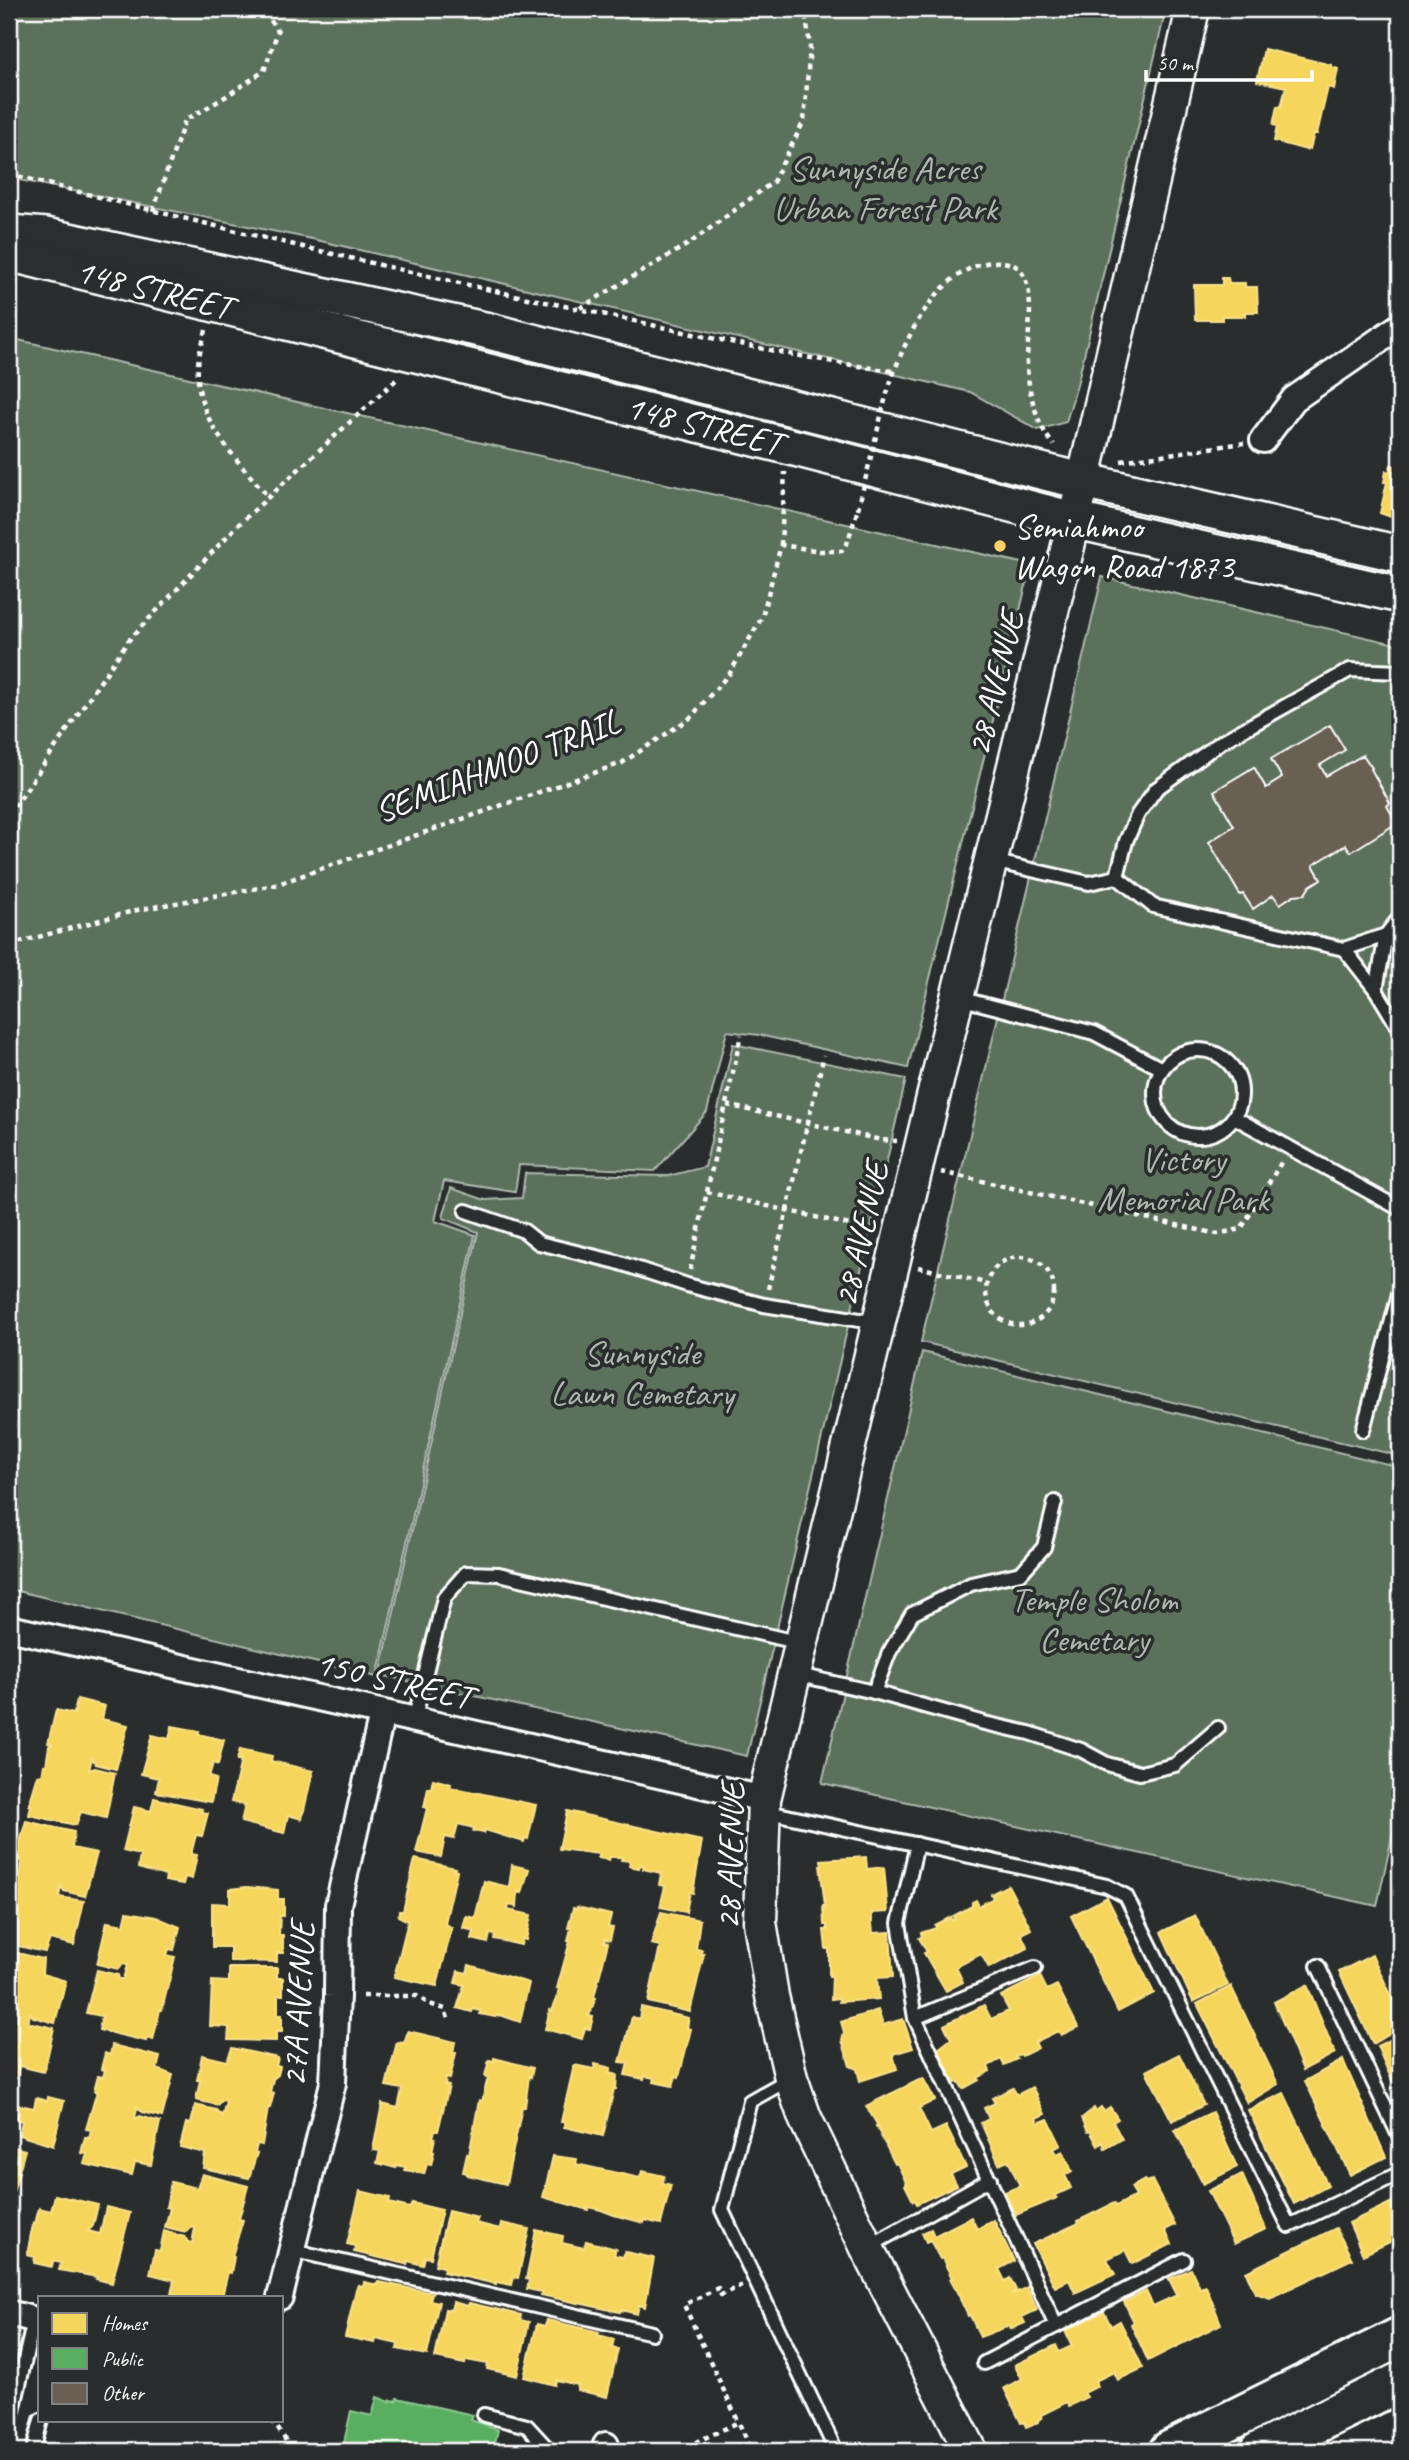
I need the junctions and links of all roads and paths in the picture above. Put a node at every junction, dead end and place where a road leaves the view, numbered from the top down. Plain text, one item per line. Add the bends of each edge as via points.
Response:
1 (263, 9) edge
2 (805, 9) edge
3 (1193, 9) edge
4 (9, 174) edge
5 (153, 211) junction
6 (9, 233) edge
7 (9, 254) edge
8 (212, 303) junction
9 (579, 309) junction
10 (1400, 326) edge
11 (422, 355) junction
12 (893, 372) junction
13 (1263, 440) joint
14 (791, 447) junction
15 (1063, 452) dead end
16 (1118, 461) dead end
17 (1083, 481) junction
18 (269, 498) junction
19 (1073, 520) junction
20 (781, 545) junction
21 (1400, 554) edge
22 (1400, 595) edge
23 (1400, 673) edge
24 (9, 816) edge
25 (992, 861) junction
26 (1117, 877) junction
27 (1400, 917) edge
28 (1386, 935) junction
29 (9, 945) edge
30 (1344, 949) junction
31 (1376, 990) junction
32 (957, 998) junction
33 (1400, 1030) edge
34 (741, 1035) dead end
35 (824, 1055) dead end
36 (1162, 1069) junction
37 (727, 1105) junction
38 (1234, 1117) junction
39 (809, 1124) junction
40 (899, 1141) dead end
41 (1289, 1148) junction
42 (933, 1170) dead end
43 (707, 1192) junction
44 (1400, 1209) edge
45 (787, 1210) junction
46 (466, 1211) dead end
47 (854, 1226) dead end
48 (911, 1265) dead end
49 (986, 1283) junction
50 (687, 1285) junction
51 (1400, 1290) edge
52 (764, 1305) junction
53 (879, 1323) junction
54 (1363, 1430) dead end
55 (1055, 1502) dead end
56 (9, 1628) edge
57 (801, 1643) junction
58 (795, 1674) junction
59 (874, 1692) junction
60 (382, 1714) junction
61 (414, 1721) junction
62 (1218, 1728) dead end
63 (764, 1805) junction
64 (917, 1844) junction
65 (1318, 1966) dead end
66 (1035, 1968) dead end
67 (363, 1996) dead end
68 (915, 2018) junction
69 (449, 2022) dead end
70 (791, 2078) junction
71 (1400, 2138) edge
72 (1400, 2173) edge
73 (990, 2179) junction
74 (867, 2248) junction
75 (291, 2250) junction
76 (1184, 2260) dead end
77 (754, 2278) junction
78 (279, 2296) edge
79 (9, 2313) edge
80 (37, 2321) edge
81 (1056, 2326) junction
82 (652, 2333) dead end
83 (1400, 2337) edge
84 (984, 2363) dead end
85 (1400, 2382) edge
86 (484, 2415) dead end
87 (40, 2422) edge
88 (273, 2422) edge
89 (738, 2422) junction
90 (9, 2428) edge
91 (33, 2451) edge
92 (293, 2451) edge
93 (550, 2451) edge
94 (677, 2451) edge
95 (752, 2451) edge
96 (835, 2451) edge
97 (971, 2451) edge
98 (1169, 2451) edge
99 (1260, 2451) edge

1 - 5 path via 278,31 264,71 185,120
2 - 9 path via 810,46 804,121 773,182 690,243
3 - 17 street, 28 AVENUE
4 - 5 path
5 - 9 path
6 - 17 main road, 148 STREET via 46,236 485,330
7 - 8 main road, 148 STREET
8 - 11 main road, 148 STREET
8 - 18 path via 198,367 199,397 216,434
9 - 12 path
10 - 13 street via 1294,400
11 - 14 main road, 148 STREET
11 - 18 path
12 - 15 path via 922,314 940,290 983,264 996,261 1017,267 1030,292 1027,367 1039,423
12 - 20 path, bridge via 846,547 820,551
13 - 16 path
14 - 19 main road, 148 STREET
14 - 20 path, SEMIAHMOO TRAIL via 783,476
17 - 19 street, 28 AVENUE
17 - 21 main road, 148 STREET
18 - 24 path via 128,641
19 - 22 main road, 148 STREET
19 - 25 street, 28 AVENUE
20 - 29 path, SEMIAHMOO TRAIL via 762,617 730,673 690,718 622,763 275,885 137,910
23 - 26 lane via 1350,670 1210,750 1156,789 1126,841
25 - 26 lane via 1089,883
25 - 32 street, 28 AVENUE
26 - 30 lane via 1153,906
27 - 28 lane
28 - 30 lane
28 - 31 lane
30 - 31 lane
31 - 33 lane
32 - 36 lane via 1094,1033
32 - 53 street, 28 AVENUE
34 - 37 path
35 - 39 path
36 - 38 lane via 1184,1052 1211,1052 1223,1059 1239,1081 1241,1095
36 - 38 lane via 1156,1082 1158,1111 1178,1132 1207,1135
37 - 39 path
37 - 43 path
38 - 41 lane
39 - 40 path
39 - 45 path
41 - 42 path via 1241,1229 1217,1234
41 - 44 lane
43 - 45 path
43 - 50 path
45 - 47 path
45 - 52 path
46 - 50 lane via 524,1231 539,1243
48 - 49 path
49 - 49 path via 988,1305 1013,1325 1043,1316 1054,1297 1049,1274 1032,1259 1021,1257 999,1264
50 - 52 lane
51 - 54 lane
52 - 53 lane
53 - 57 street, 28 AVENUE
55 - 59 lane via 1044,1546 1021,1573 971,1584 912,1614 889,1653
56 - 60 street, 150 STREET
57 - 58 street, 28 AVENUE
57 - 61 lane via 499,1574 466,1573 444,1598
58 - 59 lane
58 - 63 street, 28 AVENUE
59 - 62 lane via 1029,1733 1140,1773 1175,1765
60 - 61 street, 150 STREET
60 - 75 street, 27A AVENUE via 338,1905 332,2083
61 - 63 street, 150 STREET
63 - 64 lane
63 - 70 street, 28 AVENUE via 760,1922
64 - 68 lane via 899,1923
64 - 72 lane via 1107,1886 1126,1896 1289,2226
65 - 71 lane
66 - 68 lane
67 - 69 path via 418,1996 445,2009
68 - 73 lane
70 - 74 street, 28 AVENUE via 805,2118
70 - 77 lane via 750,2101 722,2210
73 - 74 lane
73 - 81 lane
74 - 97 street, 28 AVENUE
75 - 78 street, 27A AVENUE
75 - 82 lane
76 - 81 lane
77 - 89 path via 721,2295 718,2288 684,2305
77 - 96 lane
79 - 80 street
80 - 90 lane
81 - 84 lane
83 - 98 main road
85 - 99 main road
86 - 93 lane via 527,2426
87 - 91 lane
88 - 92 path
89 - 94 path
89 - 95 path

